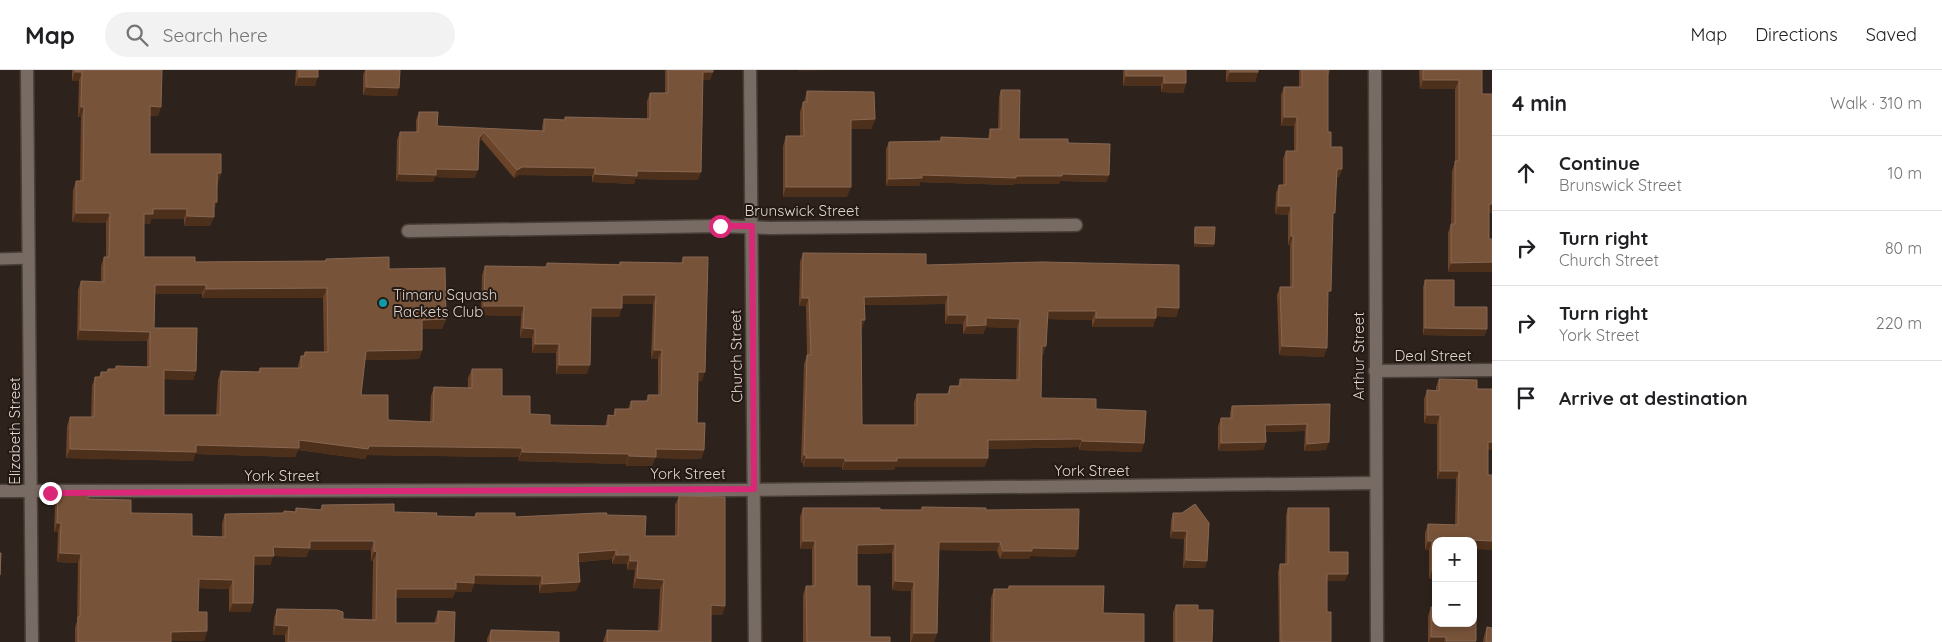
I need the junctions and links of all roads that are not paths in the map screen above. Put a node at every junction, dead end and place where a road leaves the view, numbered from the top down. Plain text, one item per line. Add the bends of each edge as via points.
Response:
1 (27, 70) edge
2 (750, 70) edge
3 (1374, 70) edge
4 (1076, 225) dead end
5 (752, 226) junction
6 (408, 231) dead end
7 (28, 258) junction
8 (0, 259) edge
9 (1492, 370) edge
10 (1375, 371) junction
11 (1375, 483) junction
12 (754, 489) junction
13 (0, 491) edge
14 (30, 492) junction
15 (32, 642) edge
16 (755, 642) edge
17 (1377, 642) edge

1 - 7 street, Elizabeth Street
2 - 5 street, Church Street
3 - 10 street, Arthur Street
4 - 5 street, Brunswick Street
5 - 6 street, Brunswick Street
5 - 12 street, Church Street
7 - 8 lane
7 - 14 street, Elizabeth Street
9 - 10 street, Deal Street
10 - 11 street, Arthur Street
11 - 12 street, York Street
11 - 17 street, Arthur Street
12 - 14 street, York Street
12 - 16 street, Church Street
13 - 14 street, York Street
14 - 15 street, Elizabeth Street

